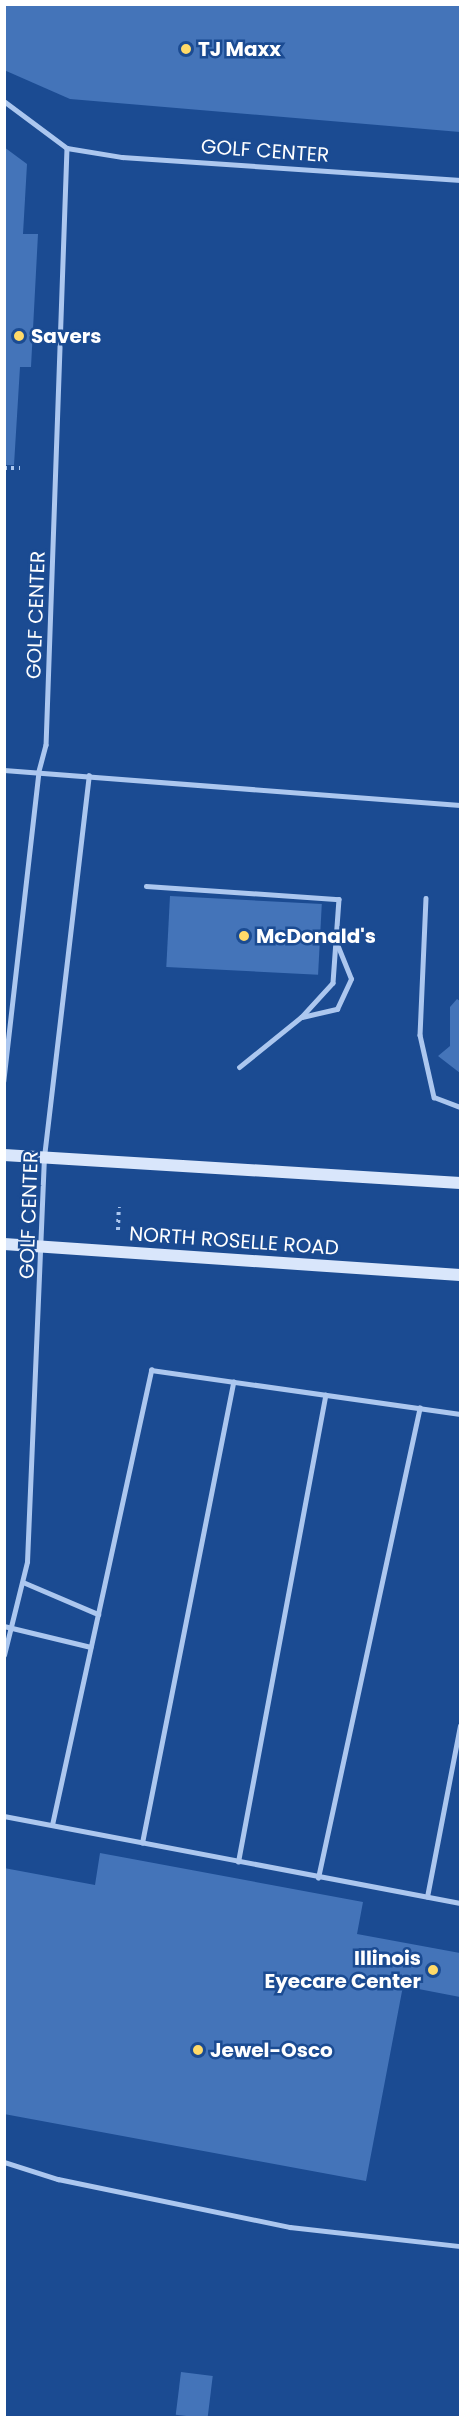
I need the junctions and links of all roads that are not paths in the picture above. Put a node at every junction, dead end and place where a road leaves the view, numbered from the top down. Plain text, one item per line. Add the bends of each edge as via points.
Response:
1 (4, 101) edge
2 (68, 148) junction
3 (460, 180) edge
4 (4, 770) edge
5 (39, 772) junction
6 (89, 776) junction
7 (460, 805) edge
8 (146, 886) dead end
9 (426, 898) dead end
10 (336, 940) junction
11 (302, 1017) junction
12 (240, 1067) dead end
13 (4, 1081) edge
14 (460, 1107) edge
15 (4, 1155) edge
16 (44, 1157) junction
17 (460, 1183) edge
18 (4, 1244) edge
19 (42, 1248) junction
20 (460, 1275) edge
21 (233, 1382) junction
22 (325, 1395) junction
23 (420, 1408) junction
24 (460, 1414) edge
25 (22, 1582) junction
26 (98, 1614) junction
27 (4, 1626) edge
28 (12, 1628) junction
29 (91, 1647) junction
30 (4, 1655) edge
31 (460, 1726) edge
32 (4, 1816) edge
33 (52, 1825) junction
34 (142, 1843) junction
35 (238, 1862) junction
36 (318, 1878) junction
37 (427, 1898) junction
38 (460, 1903) edge
39 (4, 2162) edge
40 (460, 2246) edge

1 - 2 lane, GOLF CENTER
2 - 3 lane, GOLF CENTER via 122,156
2 - 5 lane, GOLF CENTER via 46,746
4 - 5 lane
5 - 6 lane
5 - 13 lane, GOLF CENTER
6 - 7 lane
6 - 16 lane, GOLF CENTER
8 - 10 lane via 339,898
9 - 14 lane via 420,1035 434,1097
10 - 11 lane via 333,983
10 - 11 lane via 351,979 337,1009
11 - 12 lane
15 - 16 main road
16 - 17 main road
16 - 19 lane, GOLF CENTER
18 - 19 main road, NORTH ROSELLE ROAD
19 - 20 main road, NORTH ROSELLE ROAD
19 - 25 lane, GOLF CENTER via 27,1562
21 - 22 lane
21 - 26 lane via 151,1370
21 - 34 lane
22 - 23 lane
22 - 35 lane
23 - 24 lane
23 - 36 lane
25 - 26 lane
25 - 28 lane, GOLF CENTER
26 - 29 lane
27 - 28 lane
28 - 29 lane
28 - 30 lane, GOLF CENTER
29 - 33 lane
31 - 37 lane
32 - 33 lane
33 - 34 lane
34 - 35 lane
35 - 36 lane
36 - 37 lane
37 - 38 lane
39 - 40 lane via 58,2179 291,2227

